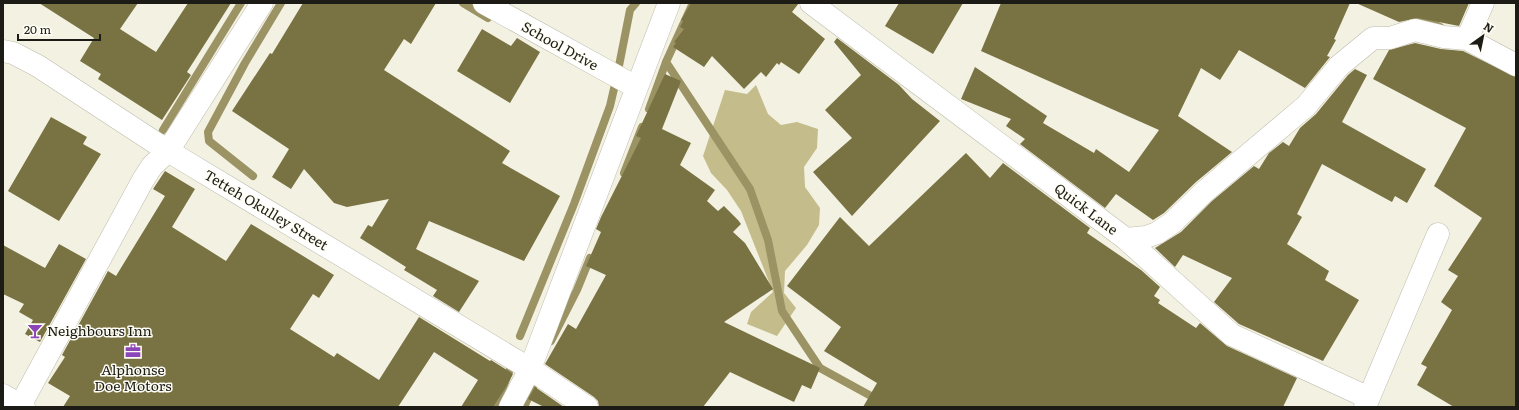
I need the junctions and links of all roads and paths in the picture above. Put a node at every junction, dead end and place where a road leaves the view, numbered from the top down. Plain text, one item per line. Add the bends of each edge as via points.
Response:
1 (262, 3) edge
2 (484, 3) edge
3 (669, 3) edge
4 (811, 3) edge
5 (1483, 3) edge
6 (1468, 39) junction
7 (3, 51) edge
8 (1516, 65) edge
9 (636, 87) junction
10 (168, 151) junction
11 (1438, 234) dead end
12 (1126, 240) junction
13 (530, 369) junction
14 (16, 402) edge
15 (1367, 402) edge
16 (510, 407) edge
17 (587, 407) edge

1 - 10 street
2 - 9 street, School Drive
3 - 9 street
4 - 12 street, Quick Lane
5 - 6 street
6 - 8 street
6 - 12 street via 1444,37 1415,30 1390,38 1373,38 1339,66 1306,106 1204,192 1172,223 1157,234
7 - 10 street, Tetteh Okulley Street via 13,53 38,66
9 - 13 street
10 - 13 street, Tetteh Okulley Street
10 - 14 street via 152,166 143,180
11 - 15 street
12 - 15 street, Quick Lane via 1232,335
13 - 16 street
13 - 17 street, Tetteh Okulley Street

